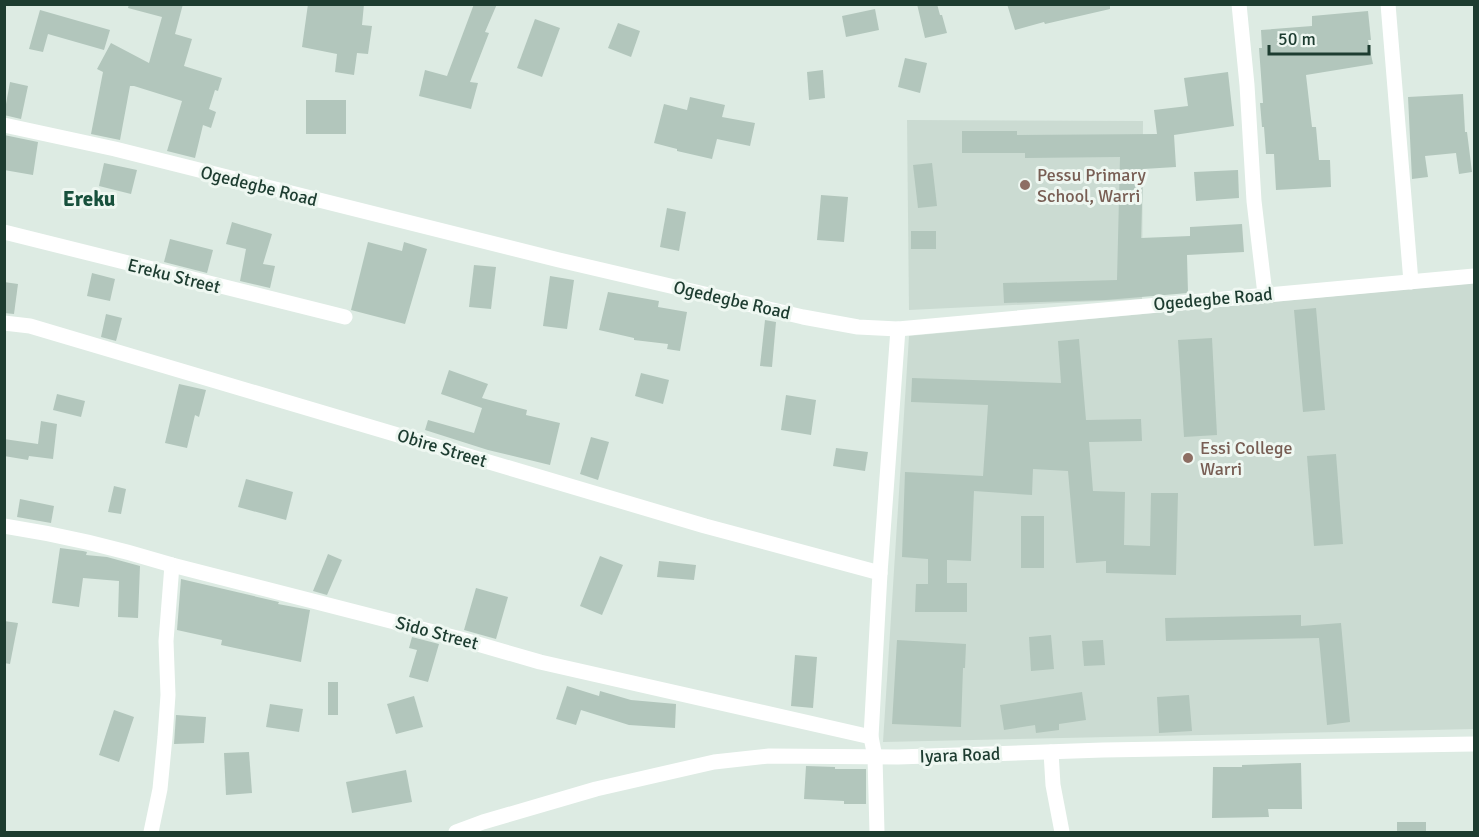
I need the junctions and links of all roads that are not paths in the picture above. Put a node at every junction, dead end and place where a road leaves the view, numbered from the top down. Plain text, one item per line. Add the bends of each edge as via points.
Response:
1 (1239, 4) edge
2 (1388, 4) edge
3 (4, 125) edge
4 (4, 232) edge
5 (1474, 276) edge
6 (1411, 282) junction
7 (1265, 294) junction
8 (345, 317) dead end
9 (4, 323) edge
10 (898, 329) junction
11 (4, 526) edge
12 (172, 565) junction
13 (880, 573) junction
14 (871, 737) junction
15 (1474, 744) edge
16 (1051, 752) junction
17 (875, 757) junction
18 (151, 832) edge
19 (456, 832) edge
20 (877, 832) edge
21 (1062, 832) edge

1 - 7 street
2 - 6 street
3 - 10 street, Ogedegbe Road via 803,317 858,327
4 - 8 street, Ereku Street
5 - 6 street, Ogedegbe Road
6 - 7 street, Ogedegbe Road
7 - 10 street, Ogedegbe Road
9 - 13 street, Obire Street via 30,326 705,526
10 - 13 street
11 - 12 street, Sido Street via 61,535
12 - 14 street, Sido Street via 540,662
12 - 18 street via 165,737
13 - 14 street
14 - 17 street
15 - 16 street, Iyara Road
16 - 17 street, Iyara Road
16 - 21 street
17 - 19 street, Iyara Road via 769,756 714,762 596,789
17 - 20 street

